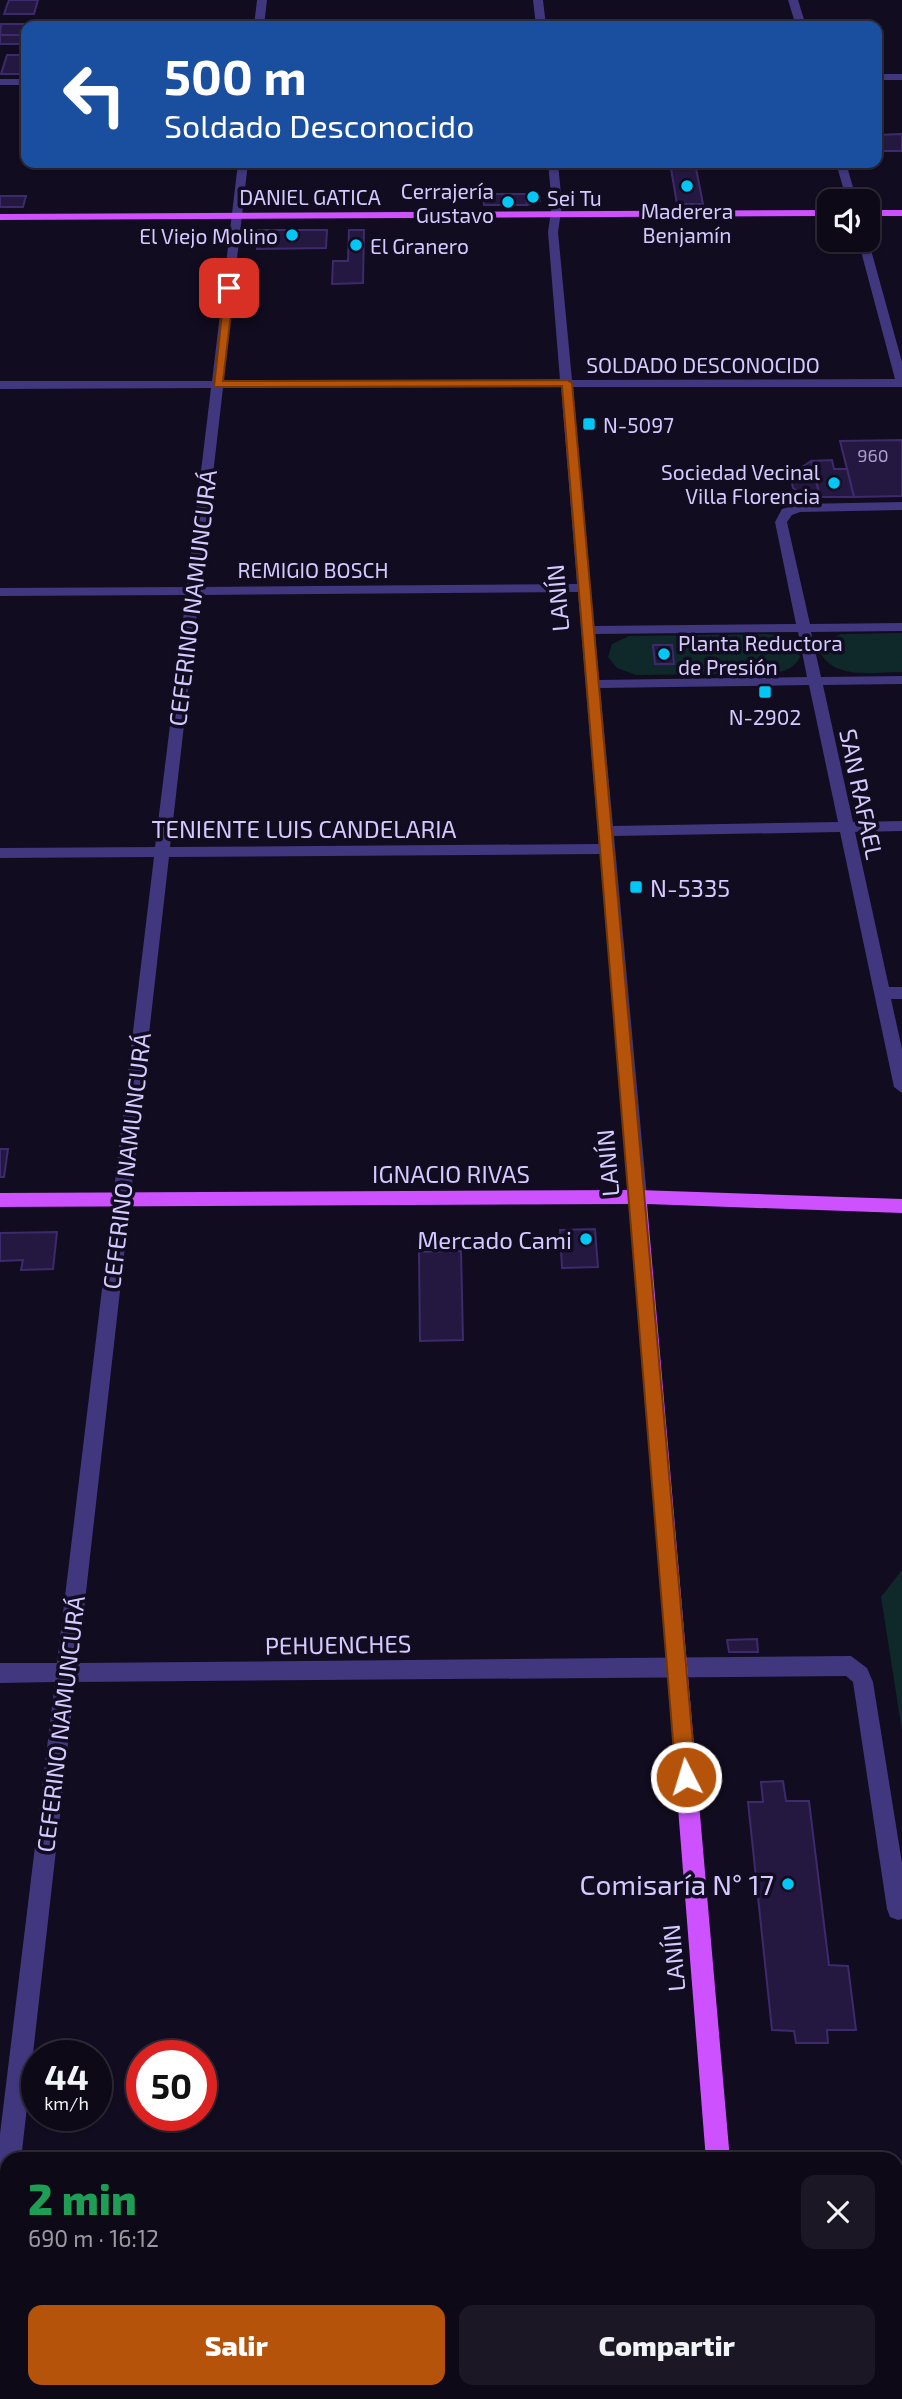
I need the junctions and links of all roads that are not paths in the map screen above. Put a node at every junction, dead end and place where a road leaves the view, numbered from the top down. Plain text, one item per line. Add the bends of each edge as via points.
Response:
1 (262, 0) edge
2 (538, 0) edge
3 (793, 0) edge
4 (260, 21) edge
5 (540, 21) edge
6 (799, 21) edge
7 (882, 77) edge
8 (902, 77) edge
9 (0, 82) edge
10 (21, 82) edge
11 (242, 168) edge
12 (553, 168) edge
13 (842, 168) edge
14 (849, 189) edge
15 (817, 213) edge
16 (880, 213) edge
17 (902, 213) edge
18 (556, 215) junction
19 (237, 216) junction
20 (0, 217) edge
21 (866, 252) edge
22 (567, 383) junction
23 (902, 383) edge
24 (217, 384) junction
25 (0, 385) edge
26 (902, 506) edge
27 (584, 588) junction
28 (193, 590) junction
29 (0, 592) edge
30 (902, 627) edge
31 (803, 628) junction
32 (588, 630) junction
33 (902, 680) edge
34 (815, 681) junction
35 (593, 684) junction
36 (902, 826) edge
37 (846, 827) junction
38 (606, 831) junction
39 (607, 849) junction
40 (162, 852) junction
41 (0, 853) edge
42 (882, 993) junction
43 (902, 993) edge
44 (902, 1087) edge
45 (638, 1197) junction
46 (122, 1199) junction
47 (0, 1200) edge
48 (902, 1206) edge
49 (677, 1667) junction
50 (66, 1673) junction
51 (0, 1674) edge
52 (898, 1909) dead end
53 (10, 2152) edge
54 (717, 2152) edge

1 - 4 street
2 - 5 street
3 - 6 street
7 - 8 street
9 - 10 street
11 - 19 street, CEFERINO NAMUNCURÁ
12 - 18 street, LANÍN
13 - 14 street
15 - 18 main road, DANIEL GATICA
16 - 17 main road
18 - 19 main road, DANIEL GATICA
18 - 22 street, LANÍN via 553,232
19 - 20 main road, DANIEL GATICA
19 - 24 street, CEFERINO NAMUNCURÁ
21 - 23 street
22 - 23 street, SOLDADO DESCONOCIDO
22 - 24 street, SOLDADO DESCONOCIDO
22 - 27 street, LANÍN
24 - 25 street, SOLDADO DESCONOCIDO
24 - 28 street, CEFERINO NAMUNCURÁ
26 - 31 street, SAN RAFAEL via 807,507 782,517
27 - 28 street, REMIGIO BOSCH
27 - 32 street, LANÍN
28 - 29 street, REMIGIO BOSCH
28 - 40 street, CEFERINO NAMUNCURÁ
30 - 31 street
31 - 32 street
31 - 34 street, SAN RAFAEL
32 - 35 street, LANÍN
33 - 34 street
34 - 35 street
34 - 37 street, SAN RAFAEL
35 - 38 street, LANÍN
36 - 37 street
37 - 38 street
37 - 42 street, SAN RAFAEL
38 - 39 street, LANÍN
39 - 40 street, TENIENTE LUIS CANDELARIA
39 - 45 street, LANÍN
40 - 41 street, TENIENTE LUIS CANDELARIA
40 - 46 street, CEFERINO NAMUNCURÁ
42 - 43 street
42 - 44 street, SAN RAFAEL
45 - 46 main road, IGNACIO RIVAS
45 - 48 main road, IGNACIO RIVAS
45 - 49 main road, LANÍN
46 - 47 main road, IGNACIO RIVAS
46 - 50 street, CEFERINO NAMUNCURÁ
49 - 50 street, PEHUENCHES
49 - 52 street, PEHUENCHES via 839,1664 856,1670 863,1682
49 - 54 main road, LANÍN
50 - 51 street, PEHUENCHES
50 - 53 street, CEFERINO NAMUNCURÁ

